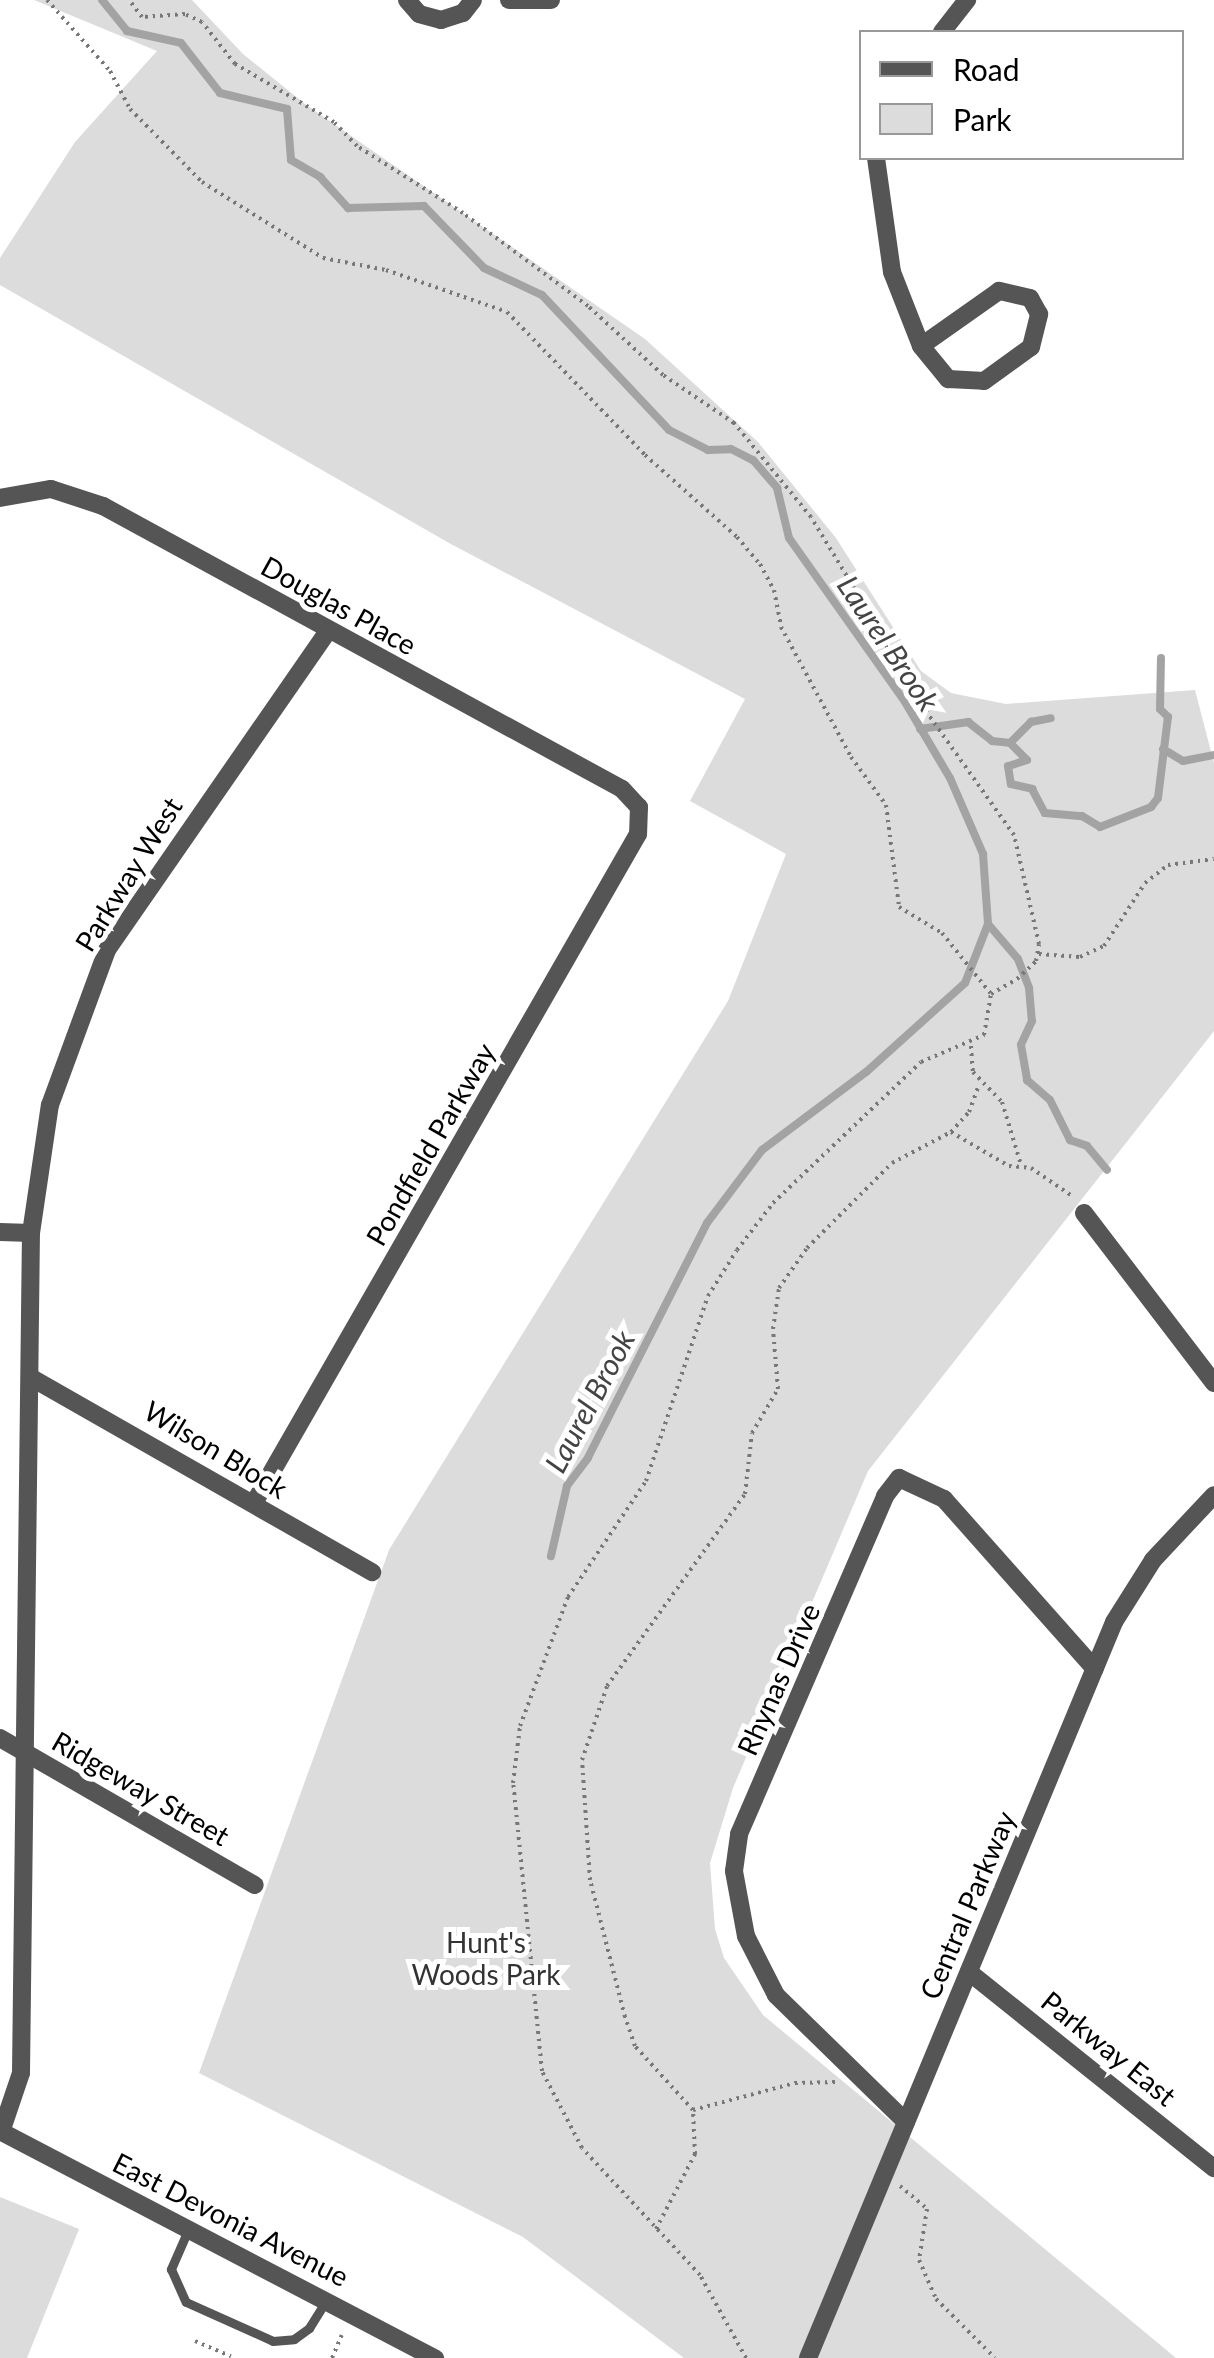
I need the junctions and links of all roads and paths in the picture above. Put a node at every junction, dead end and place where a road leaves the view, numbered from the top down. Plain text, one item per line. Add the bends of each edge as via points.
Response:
1 (47, 0) edge
2 (128, 0) edge
3 (407, 0) edge
4 (472, 0) edge
5 (509, 0) edge
6 (550, 0) edge
7 (967, 0) edge
8 (944, 30) edge
9 (876, 160) edge
10 (921, 346) junction
11 (0, 498) edge
12 (328, 631) junction
13 (639, 808) joint
14 (1214, 859) edge
15 (1040, 954) junction
16 (991, 994) junction
17 (971, 1046) junction
18 (979, 1085) junction
19 (952, 1132) junction
20 (1022, 1164) junction
21 (1084, 1213) joint
22 (0, 1232) edge
23 (31, 1233) junction
24 (30, 1376) junction
25 (1214, 1383) edge
26 (1214, 1496) edge
27 (254, 1504) junction
28 (372, 1572) dead end
29 (1095, 1669) junction
30 (0, 1738) edge
31 (24, 1752) junction
32 (255, 1885) dead end
33 (969, 1972) junction
34 (852, 2068) junction
35 (693, 2110) junction
36 (906, 2122) junction
37 (0, 2132) edge
38 (1214, 2168) edge
39 (884, 2175) junction
40 (189, 2228) junction
41 (656, 2229) junction
42 (327, 2299) junction
43 (346, 2327) dead end
44 (194, 2340) dead end
45 (232, 2357) edge
46 (332, 2358) edge
47 (435, 2358) edge
48 (746, 2358) edge
49 (808, 2358) edge
50 (995, 2358) edge

1 - 16 path via 110,71 130,109 202,182 323,258 386,270 507,312 646,455 738,537 760,564 782,627 886,806 900,906 942,933
2 - 15 path via 142,17 185,14 202,22 235,64 334,122 356,146 463,213 588,306 663,375 734,423 811,517 862,601 867,625 913,674 926,712 1014,835
3 - 4 street via 419,14 441,20 463,12
5 - 6 street
7 - 8 street
9 - 10 street via 892,272
10 - 10 street via 948,379 977,384 1031,347 1039,314 1030,298 999,291
11 - 12 street, Douglas Place via 51,488 78,494
12 - 13 street, Douglas Place via 622,789
12 - 23 street, Parkway West via 107,950 50,1105
13 - 27 street, Pondfield Parkway via 638,834
14 - 15 path via 1168,865 1145,883 1104,946 1080,957
15 - 16 path
16 - 17 path via 989,1024
17 - 18 path
17 - 41 path via 921,1062 773,1203 737,1250 708,1296 646,1480 568,1597 520,1726 514,1783 542,2071 557,2111 582,2148
18 - 19 path
18 - 20 path via 1002,1102
19 - 20 path via 1009,1166
19 - 35 path via 892,1163 807,1248 779,1288 773,1329 778,1389 752,1432 745,1494 607,1686 582,1760 590,1880 625,2017 635,2046
20 - 21 path via 1063,1186
21 - 25 street
22 - 23 street
23 - 24 street, Parkway West
24 - 27 street, Wilson Block
24 - 31 street, Parkway West
26 - 29 street, Central Parkway via 1152,1560
27 - 28 street, Wilson Block
29 - 33 street, Central Parkway
29 - 34 street, Rhynas Drive via 944,1499 898,1478 884,1496 739,1834 734,1871 746,1936 776,1995
30 - 31 street, Ridgeway Street
31 - 32 street, Ridgeway Street
31 - 37 street, Parkway West via 21,2072
33 - 36 street, Central Parkway
33 - 38 street, Parkway East
34 - 35 path via 831,2086 814,2080
34 - 36 street, Rhynas Drive
35 - 41 path via 695,2154
36 - 39 street, Central Parkway
37 - 40 street, East Devonia Avenue
39 - 49 street, Central Parkway
39 - 50 path via 927,2209 919,2260 936,2299
40 - 42 street, East Devonia Avenue
40 - 42 lane via 171,2269 186,2302 272,2340 294,2340
41 - 48 path via 723,2306
42 - 47 street, East Devonia Avenue
43 - 46 path
44 - 45 path

